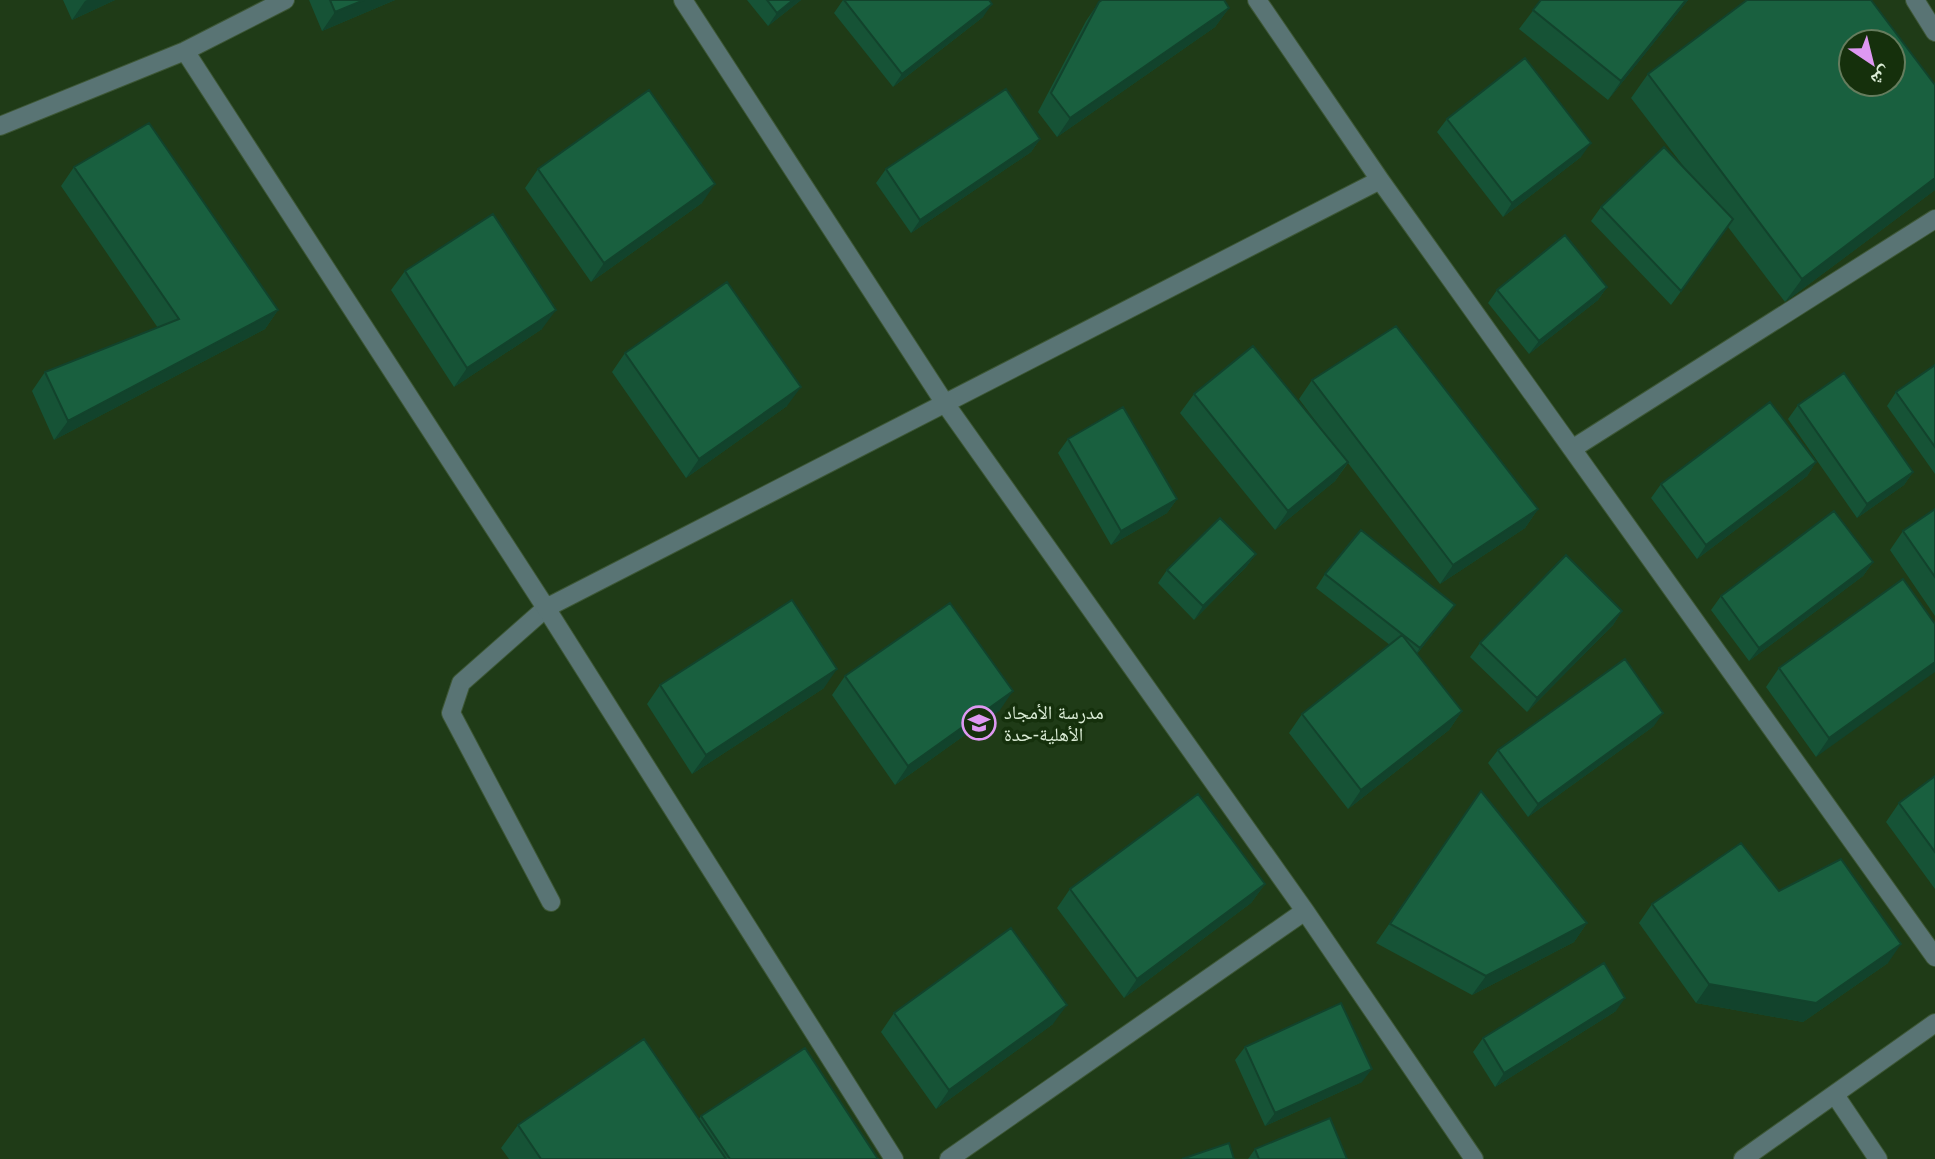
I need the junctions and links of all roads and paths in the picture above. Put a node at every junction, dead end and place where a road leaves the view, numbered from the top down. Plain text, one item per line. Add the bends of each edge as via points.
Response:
1 (285, 0) edge
2 (683, 0) edge
3 (1257, 0) edge
4 (1915, 0) edge
5 (1935, 32) edge
6 (185, 51) junction
7 (0, 126) edge
8 (1380, 180) junction
9 (1935, 219) edge
10 (944, 402) junction
11 (1572, 449) junction
12 (545, 608) junction
13 (551, 902) dead end
14 (1305, 912) junction
15 (1935, 957) edge
16 (1935, 1023) edge
17 (1835, 1095) junction
18 (894, 1159) edge
19 (949, 1159) edge
20 (1474, 1159) edge
21 (1743, 1159) edge
22 (1878, 1159) edge

1 - 6 street
2 - 10 street
3 - 8 street
4 - 5 street
6 - 7 street
6 - 12 street
8 - 10 street
8 - 11 street
9 - 11 street
10 - 12 street
10 - 14 street
11 - 15 street
12 - 13 street via 461,683 450,713
12 - 18 street
14 - 19 street
14 - 20 street
16 - 17 street
17 - 21 street
17 - 22 street

